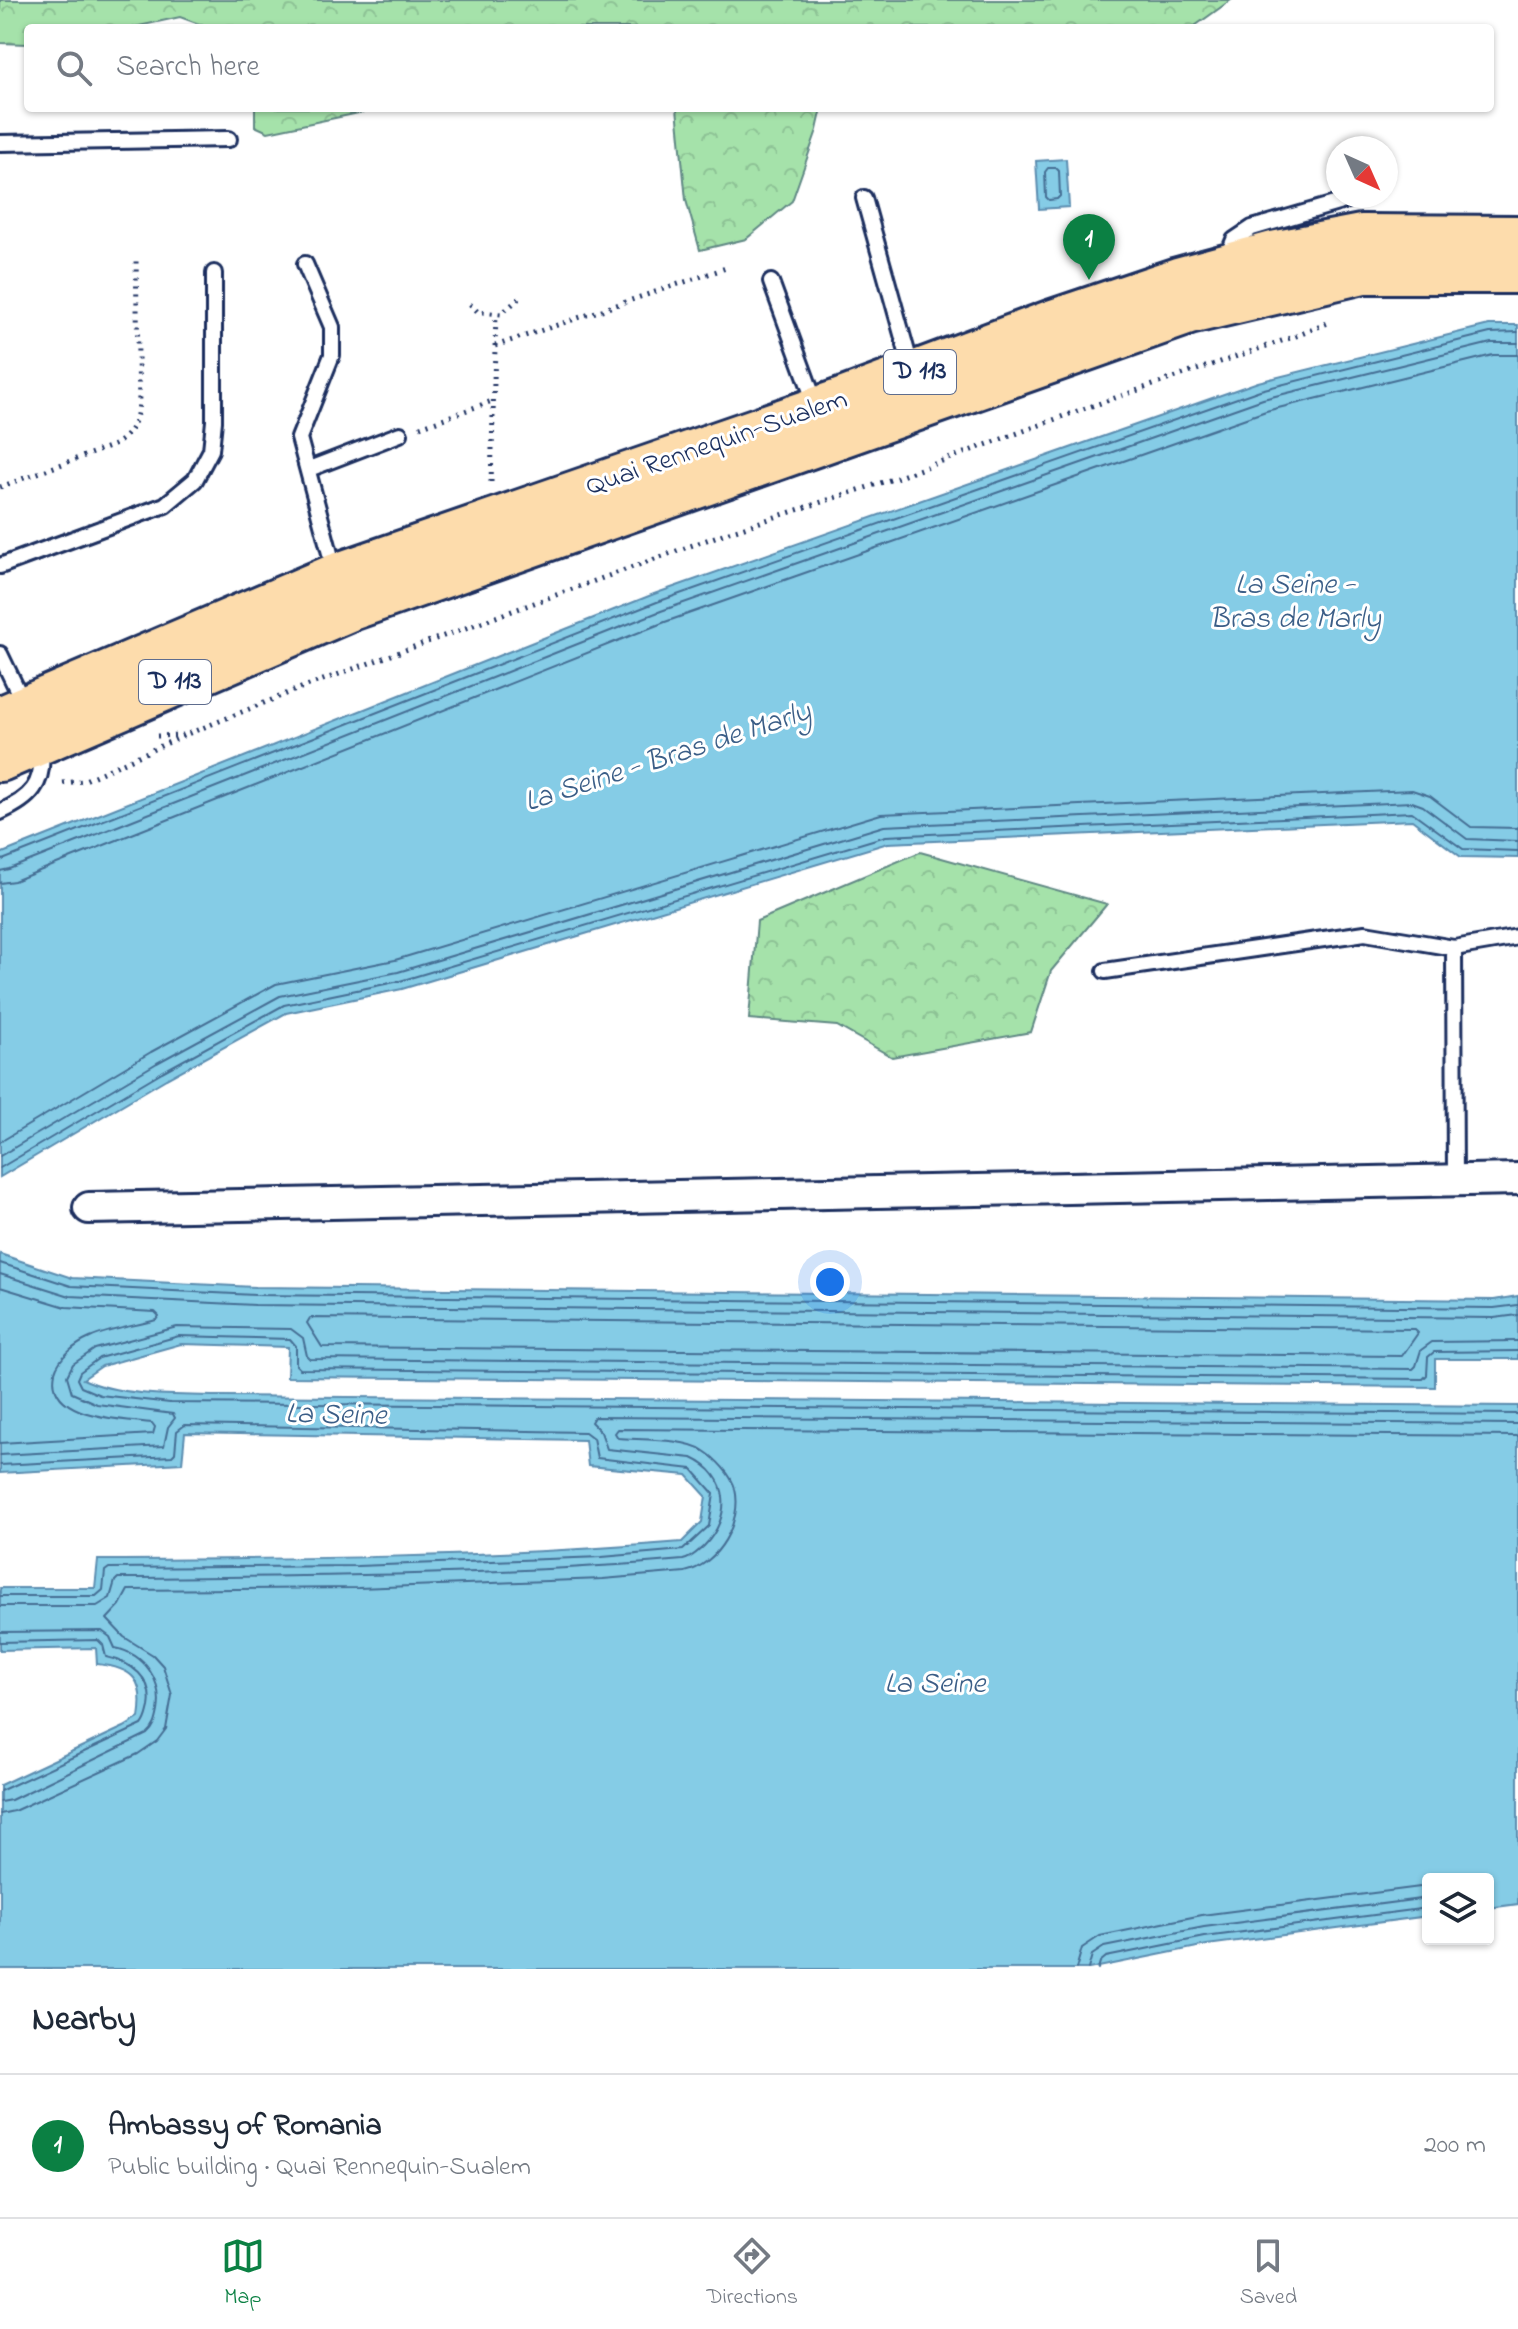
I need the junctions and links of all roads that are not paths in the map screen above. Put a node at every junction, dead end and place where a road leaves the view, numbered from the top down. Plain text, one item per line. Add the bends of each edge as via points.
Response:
1 (229, 139) dead end
2 (0, 143) edge
3 (864, 198) dead end
4 (1326, 206) edge
5 (1518, 238) edge
6 (305, 264) dead end
7 (1225, 267) junction
8 (1518, 271) edge
9 (214, 273) dead end
10 (771, 282) dead end
11 (914, 375) junction
12 (817, 409) junction
13 (400, 434) road end
14 (309, 469) junction
15 (0, 566) edge
16 (344, 592) junction
17 (0, 654) edge
18 (22, 723) edge
19 (0, 759) edge
20 (0, 812) edge
21 (1518, 937) edge
22 (1454, 948) junction
23 (1105, 971) dead end
24 (1518, 1179) edge
25 (1455, 1181) junction
26 (89, 1208) dead end

1 - 2 lane
3 - 11 lane
4 - 7 lane via 1252,228 1234,240
5 - 7 main road, Quai Rennequin-Sualem / D 113 via 1361,237
6 - 14 lane via 332,327 332,355 299,438
7 - 11 main road, Quai Rennequin-Sualem / D 113
8 - 16 main road, Quai Rennequin-Sualem / D 113 via 1363,271 1189,312
9 - 15 lane via 214,421 211,450 195,480 165,505
10 - 12 lane
11 - 12 main road, Quai Rennequin-Sualem / D 113
12 - 16 main road, Quai Rennequin-Sualem / D 113
13 - 14 lane
14 - 16 lane
16 - 18 main road, D 113
17 - 18 lane
18 - 19 main road, D 113
18 - 20 lane via 43,763 36,786 20,803
21 - 22 lane
22 - 23 lane via 1365,933
22 - 25 lane
24 - 25 street
25 - 26 street

